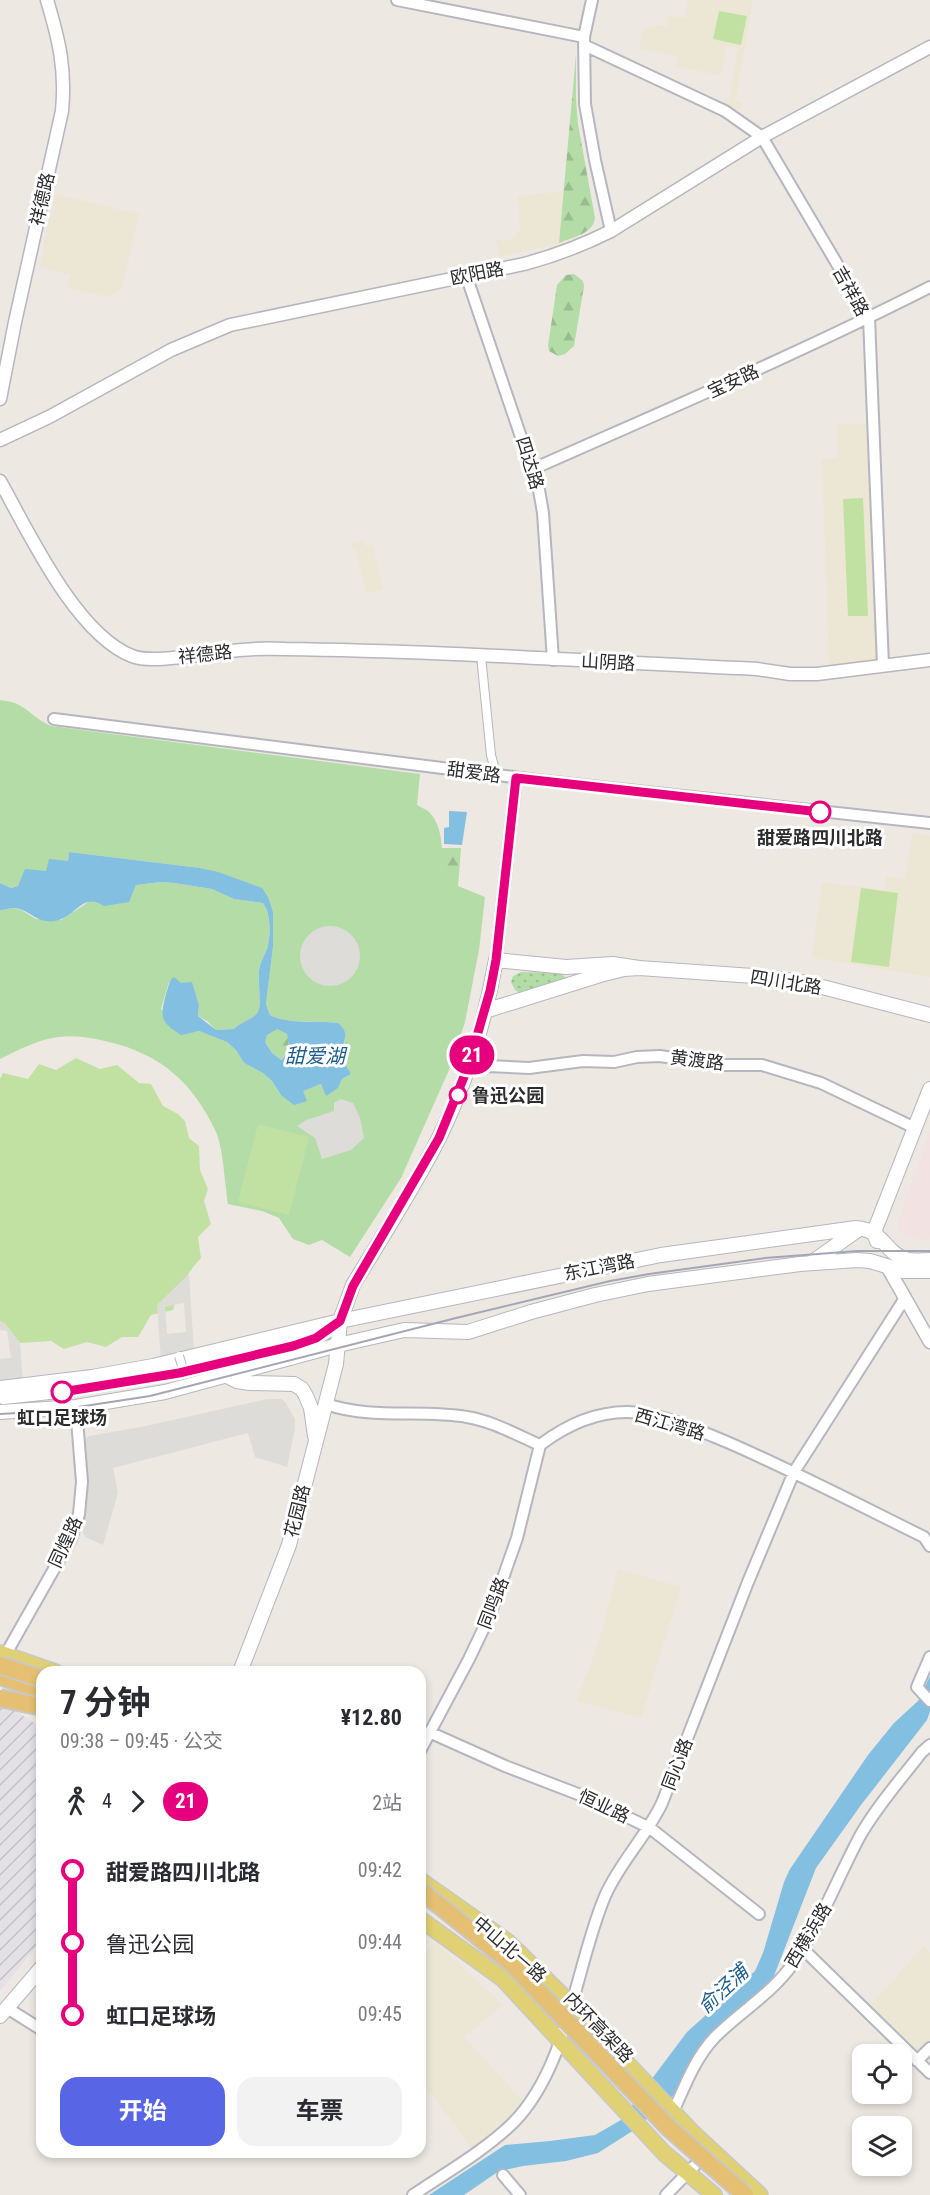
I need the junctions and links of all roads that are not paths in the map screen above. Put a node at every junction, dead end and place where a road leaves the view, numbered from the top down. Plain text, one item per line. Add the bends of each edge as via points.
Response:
1 (47, 0) edge
2 (397, 0) edge
3 (592, 0) edge
4 (584, 41) junction
5 (930, 47) edge
6 (762, 137) junction
7 (611, 231) junction
8 (466, 275) junction
9 (930, 287) edge
10 (868, 318) junction
11 (0, 399) edge
12 (0, 440) edge
13 (533, 469) junction
14 (0, 481) edge
15 (284, 649) joint
16 (481, 656) junction
17 (553, 660) junction
18 (930, 660) edge
19 (883, 665) junction
20 (54, 719) dead end
21 (496, 774) junction
22 (516, 778) junction
23 (930, 823) edge
24 (496, 960) junction
25 (566, 967) junction
26 (639, 968) junction
27 (571, 985) junction
28 (485, 1011) junction
29 (930, 1015) edge
30 (468, 1067) junction
31 (930, 1089) edge
32 (915, 1128) junction
33 (867, 1230) junction
34 (924, 1260) edge
35 (811, 1263) junction
36 (888, 1268) junction
37 (930, 1271) edge
38 (905, 1298) junction
39 (340, 1321) junction
40 (930, 1342) edge
41 (339, 1345) junction
42 (179, 1356) dead end
43 (184, 1372) dead end
44 (227, 1376) junction
45 (5, 1395) edge
46 (326, 1404) junction
47 (76, 1407) junction
48 (0, 1412) edge
49 (315, 1440) junction
50 (540, 1445) junction
51 (794, 1472) junction
52 (930, 1545) edge
53 (930, 1657) edge
54 (1, 1659) edge
55 (242, 1666) edge
56 (36, 1667) edge
57 (0, 1676) edge
58 (36, 1676) edge
59 (0, 1688) edge
60 (36, 1689) edge
61 (0, 1697) edge
62 (930, 1701) edge
63 (36, 1703) edge
64 (36, 1704) edge
65 (36, 1711) edge
66 (429, 1732) junction
67 (426, 1738) edge
68 (930, 1745) edge
69 (650, 1828) junction
70 (426, 1884) edge
71 (426, 1895) edge
72 (426, 1909) edge
73 (759, 1914) dead end
74 (426, 1923) edge
75 (803, 1949) junction
76 (36, 1974) edge
77 (571, 2004) junction
78 (4, 2012) edge
79 (36, 2027) edge
80 (560, 2041) junction
81 (930, 2048) edge
82 (917, 2061) junction
83 (930, 2073) edge
84 (672, 2111) junction
85 (711, 2150) junction
86 (689, 2173) junction
87 (503, 2175) dead end
88 (413, 2195) edge
89 (520, 2195) edge
90 (666, 2195) edge
91 (714, 2195) edge
92 (728, 2195) edge
93 (745, 2195) edge
94 (760, 2195) edge

1 - 11 street, 祥德路 via 62,55 62,111
2 - 4 street, 吉祥路
3 - 4 street
4 - 6 street, 吉祥路 via 725,111
4 - 7 street via 585,104
5 - 6 street, 欧阳路
6 - 7 street, 欧阳路
6 - 10 street, 吉祥路
7 - 8 street, 欧阳路 via 545,259
8 - 12 street, 欧阳路 via 220,329 171,350
8 - 13 street, 四达路
9 - 10 street, 宝安路
10 - 13 street, 宝安路
10 - 19 street, 吉祥路
13 - 17 street, 四达路 via 543,513
14 - 15 street, 祥德路 via 77,609 100,635 123,651 140,659 152,659
15 - 16 street, 山阴路
16 - 17 street, 山阴路
16 - 21 street
17 - 19 street, 山阴路 via 799,674 835,674
18 - 19 street, 山阴路
20 - 21 street, 甜爱路
21 - 22 street, 甜爱路
22 - 23 street, 甜爱路
22 - 24 street
24 - 25 main road, 四川北路
24 - 28 main road
25 - 26 main road, 四川北路 via 613,964
25 - 27 main road via 578,973
26 - 27 main road, 四川北路
26 - 29 main road, 四川北路 via 807,983
27 - 28 main road, 四川北路
28 - 30 main road
30 - 32 street, 黄渡路 via 530,1068 660,1056 712,1065 762,1065 821,1083
30 - 39 main road via 439,1138 353,1286
31 - 32 main road
32 - 33 main road
33 - 34 main road via 903,1259
33 - 35 main road, 东江湾路
33 - 36 main road
33 - 39 main road, 东江湾路 via 661,1255
34 - 36 main road
35 - 36 main road, 东江湾路 via 864,1261
35 - 41 main road, 东江湾路 via 637,1286 464,1333 409,1330
36 - 37 main road, 东江湾路
36 - 38 street
38 - 40 street
38 - 51 street, 同心路
39 - 41 main road
39 - 45 main road, 东江湾路 via 153,1366
41 - 44 main road
41 - 46 main road, 花园路
42 - 43 street, bridge
44 - 47 main road via 165,1392
44 - 49 main road via 250,1383 294,1384 302,1389
46 - 49 main road, 花园路
46 - 50 street via 354,1413 470,1417
47 - 48 main road
47 - 54 street, 同煌路 via 80,1514 71,1539
49 - 55 main road, 花园路 via 289,1545
50 - 51 street, 西江湾路 via 576,1423 630,1412 692,1429
50 - 66 street, 同鸣路 via 517,1538 490,1615
51 - 52 street, 西江湾路 via 924,1537
51 - 69 street, 同心路
53 - 62 street via 918,1689
54 - 56 main road
54 - 58 highway, bridge
57 - 60 highway
59 - 63 highway
61 - 64 highway, bridge
61 - 65 main road
66 - 67 street, 同鸣路
66 - 69 street, 恒业路
68 - 75 street, 西横浜路 via 873,1814
69 - 73 street, 恒业路
69 - 77 street, 同心路 via 618,1871 605,1897
70 - 77 main road, 中山北一路 via 508,1942
71 - 93 highway, 内环高架路, bridge via 511,1963 669,2128
72 - 92 highway, 内环高架路 via 504,1971
74 - 80 main road, 中山北一路 via 503,1979
75 - 82 street
75 - 84 street, 西横浜路 via 772,1989 702,2053
76 - 78 main road
77 - 80 street, 同心路
77 - 84 main road, 中山北一路
78 - 79 street
80 - 86 main road, 中山北一路 via 647,2136
80 - 88 street, 同心路 via 553,2061 514,2122
81 - 82 street
82 - 83 street
84 - 85 main road, 中山北一路
85 - 86 street
85 - 94 main road, 中山北一路
86 - 90 street
86 - 91 main road, 中山北一路
87 - 89 street

